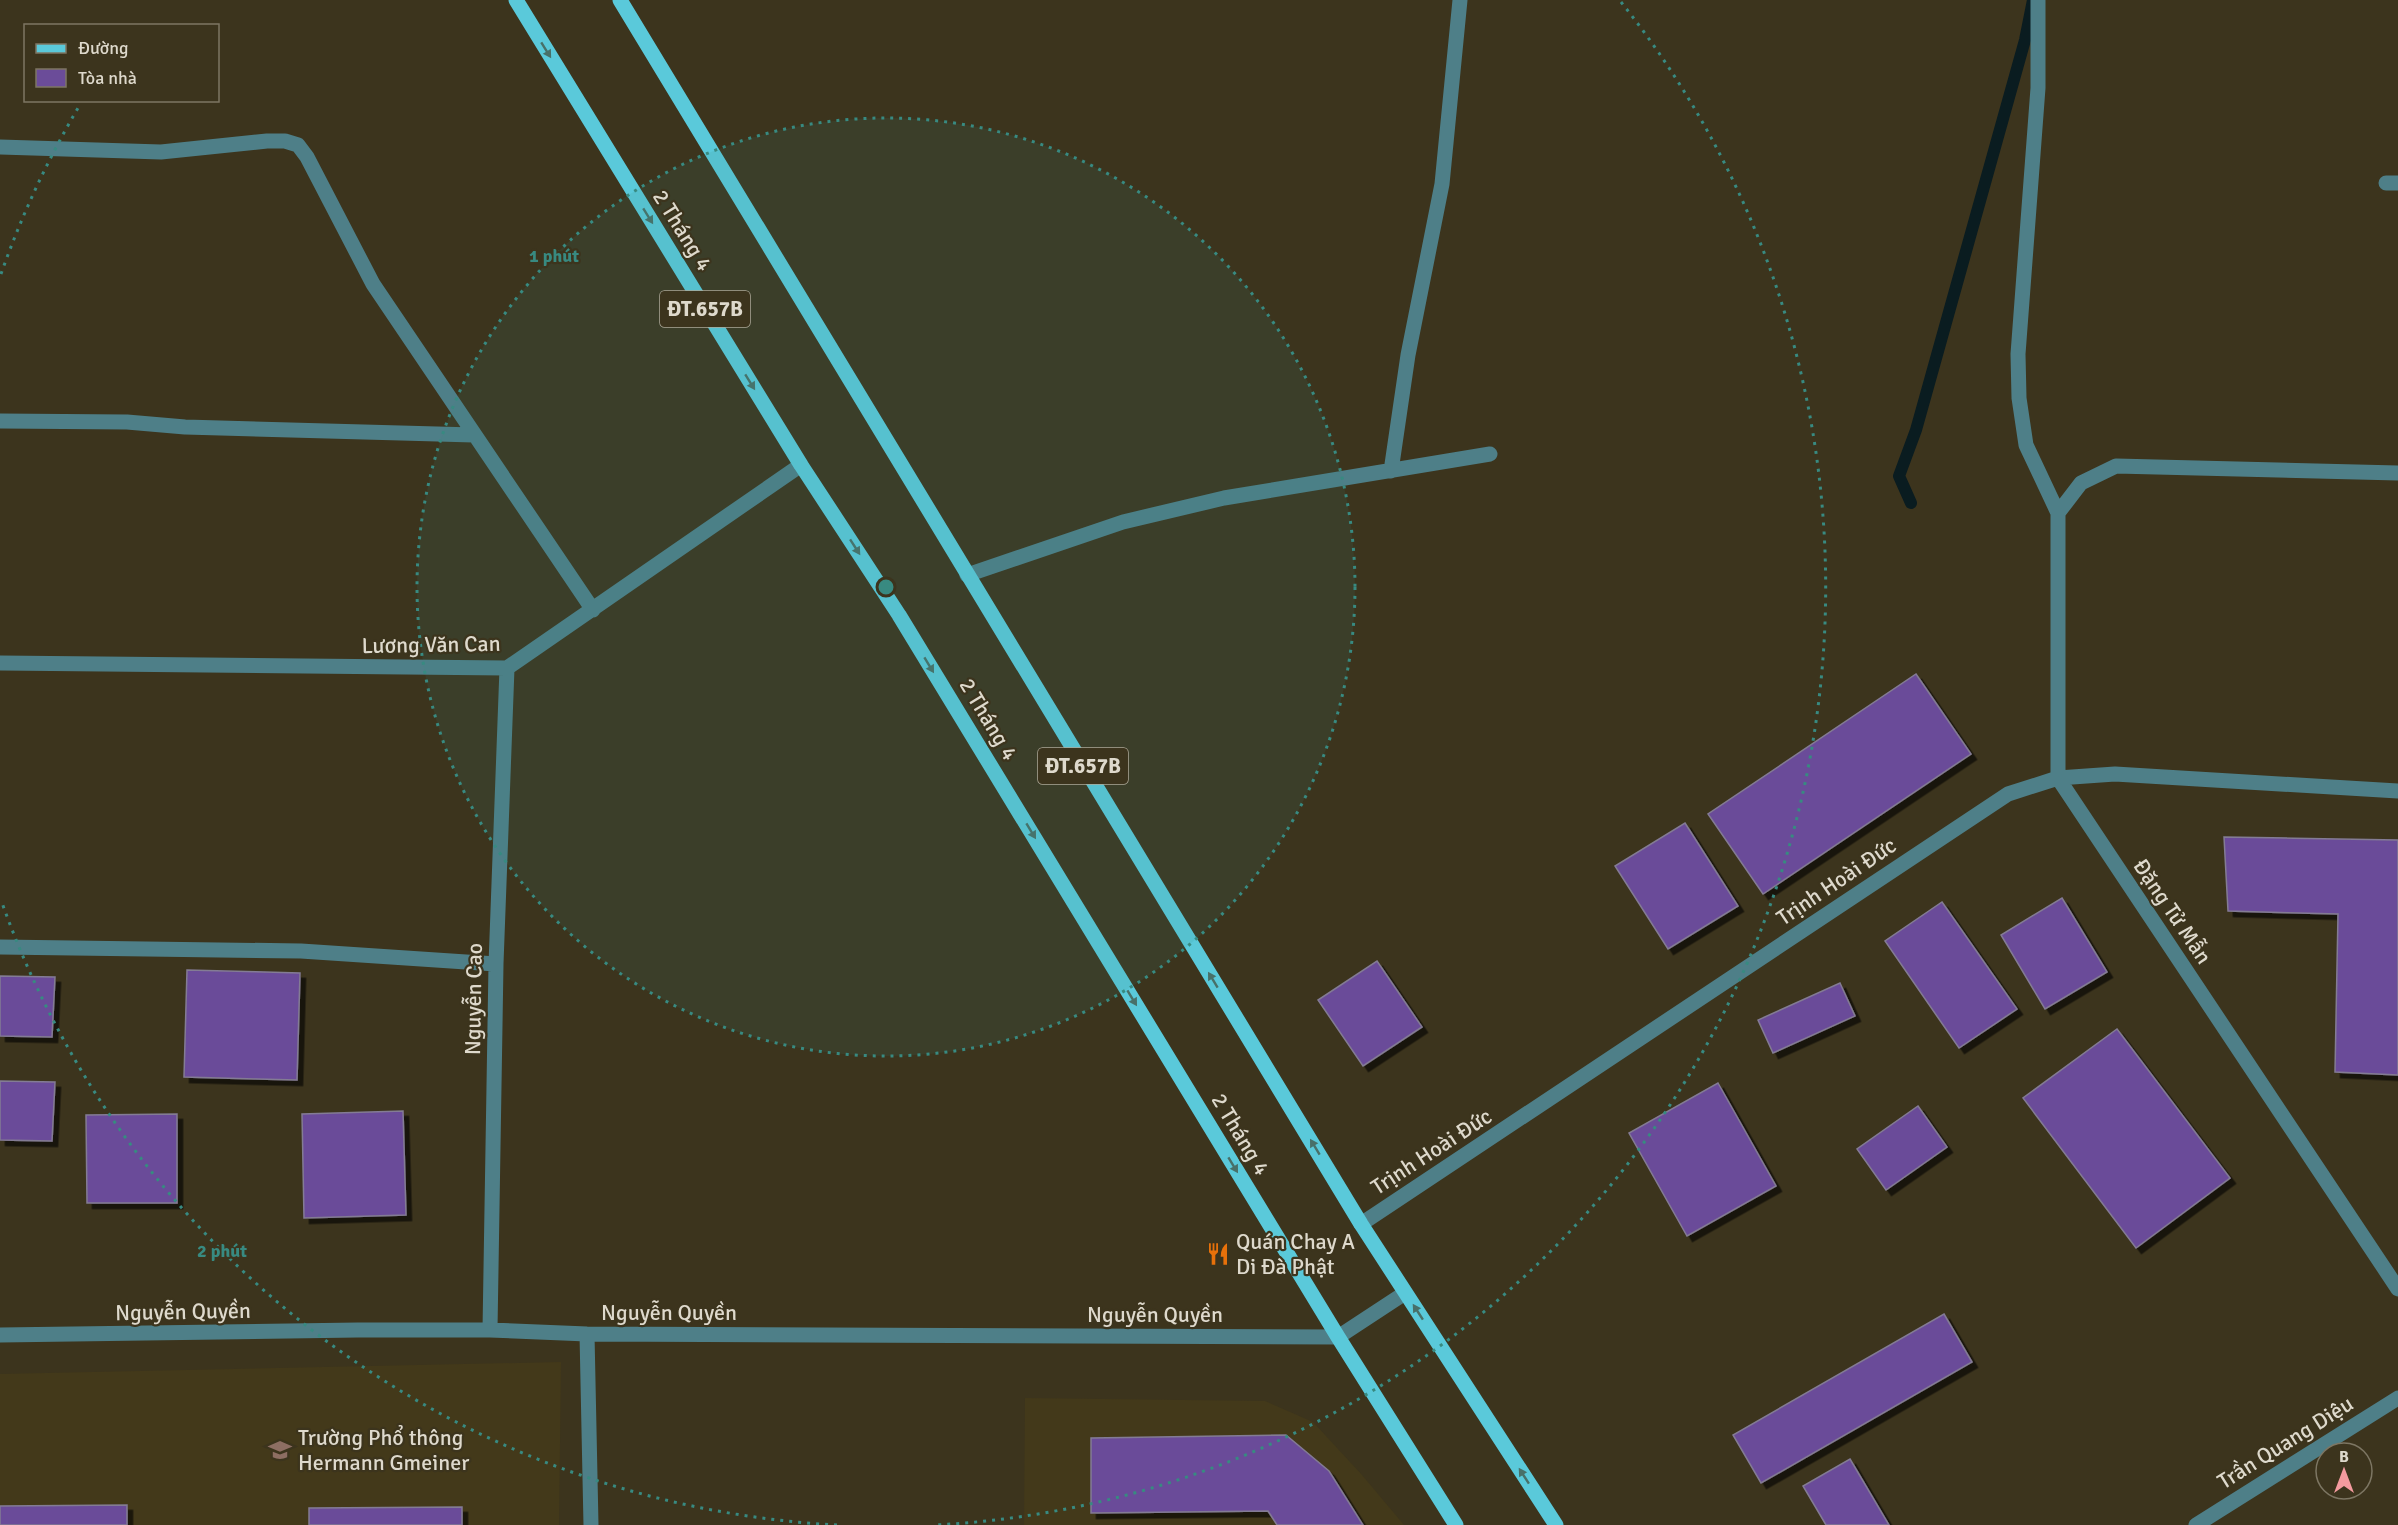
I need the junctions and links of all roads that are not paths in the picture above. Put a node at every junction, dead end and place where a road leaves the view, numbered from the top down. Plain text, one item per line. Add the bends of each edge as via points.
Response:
1 (516, 0) edge
2 (620, 0) edge
3 (1460, 0) edge
4 (2038, 0) edge
5 (0, 147) edge
6 (0, 421) edge
7 (474, 435) junction
8 (1490, 454) dead end
9 (801, 465) junction
10 (1390, 471) junction
11 (2398, 473) edge
12 (2058, 513) junction
13 (967, 575) junction
14 (593, 610) junction
15 (0, 663) edge
16 (507, 668) junction
17 (2058, 778) junction
18 (2398, 791) edge
19 (0, 947) edge
20 (496, 964) junction
21 (1361, 1224) junction
22 (2398, 1289) edge
23 (1405, 1293) junction
24 (490, 1330) junction
25 (587, 1334) junction
26 (0, 1335) edge
27 (1338, 1337) junction
28 (2398, 1398) edge
29 (591, 1525) edge
30 (1456, 1525) edge
31 (1556, 1525) edge
32 (2196, 1525) edge

1 -> 9 main road, 2 Tháng 4 / ĐT.657B
2 - 13 main road, ĐT.657B
3 - 10 street via 1442,184
4 - 12 street via 2038,88 2018,354 2019,398 2026,445
5 - 7 street via 161,152 267,141 298,145 373,284
6 - 7 street
7 - 14 street
8 - 10 street
9 - 14 street, Lương Văn Can
9 -> 27 main road, 2 Tháng 4 / ĐT.657B via 899,615
10 - 13 street via 1224,498 1123,522
11 - 12 street via 2116,466 2081,483
12 - 17 street
21 -> 13 main road, ĐT.657B
14 - 16 street, Lương Văn Can
15 - 16 street, Lương Văn Can
16 - 20 street, Nguyễn Cao
17 - 18 street, Trịnh Hoài Đức via 2115,774
17 - 21 street, Trịnh Hoài Đức via 2008,794
17 - 22 street, Đặng Tử Mẫn
19 - 20 street via 301,951
20 - 24 street, Nguyễn Cao
21 - 23 main road, ĐT.657B
23 - 27 street
31 -> 23 main road, ĐT.657B
24 - 25 street, Nguyễn Quyền
24 - 26 street, Nguyễn Quyền
25 - 27 street, Nguyễn Quyền
25 - 29 street
27 - 30 main road, 2 Tháng 4 / ĐT.657B
28 - 32 street, Trần Quang Diệu

